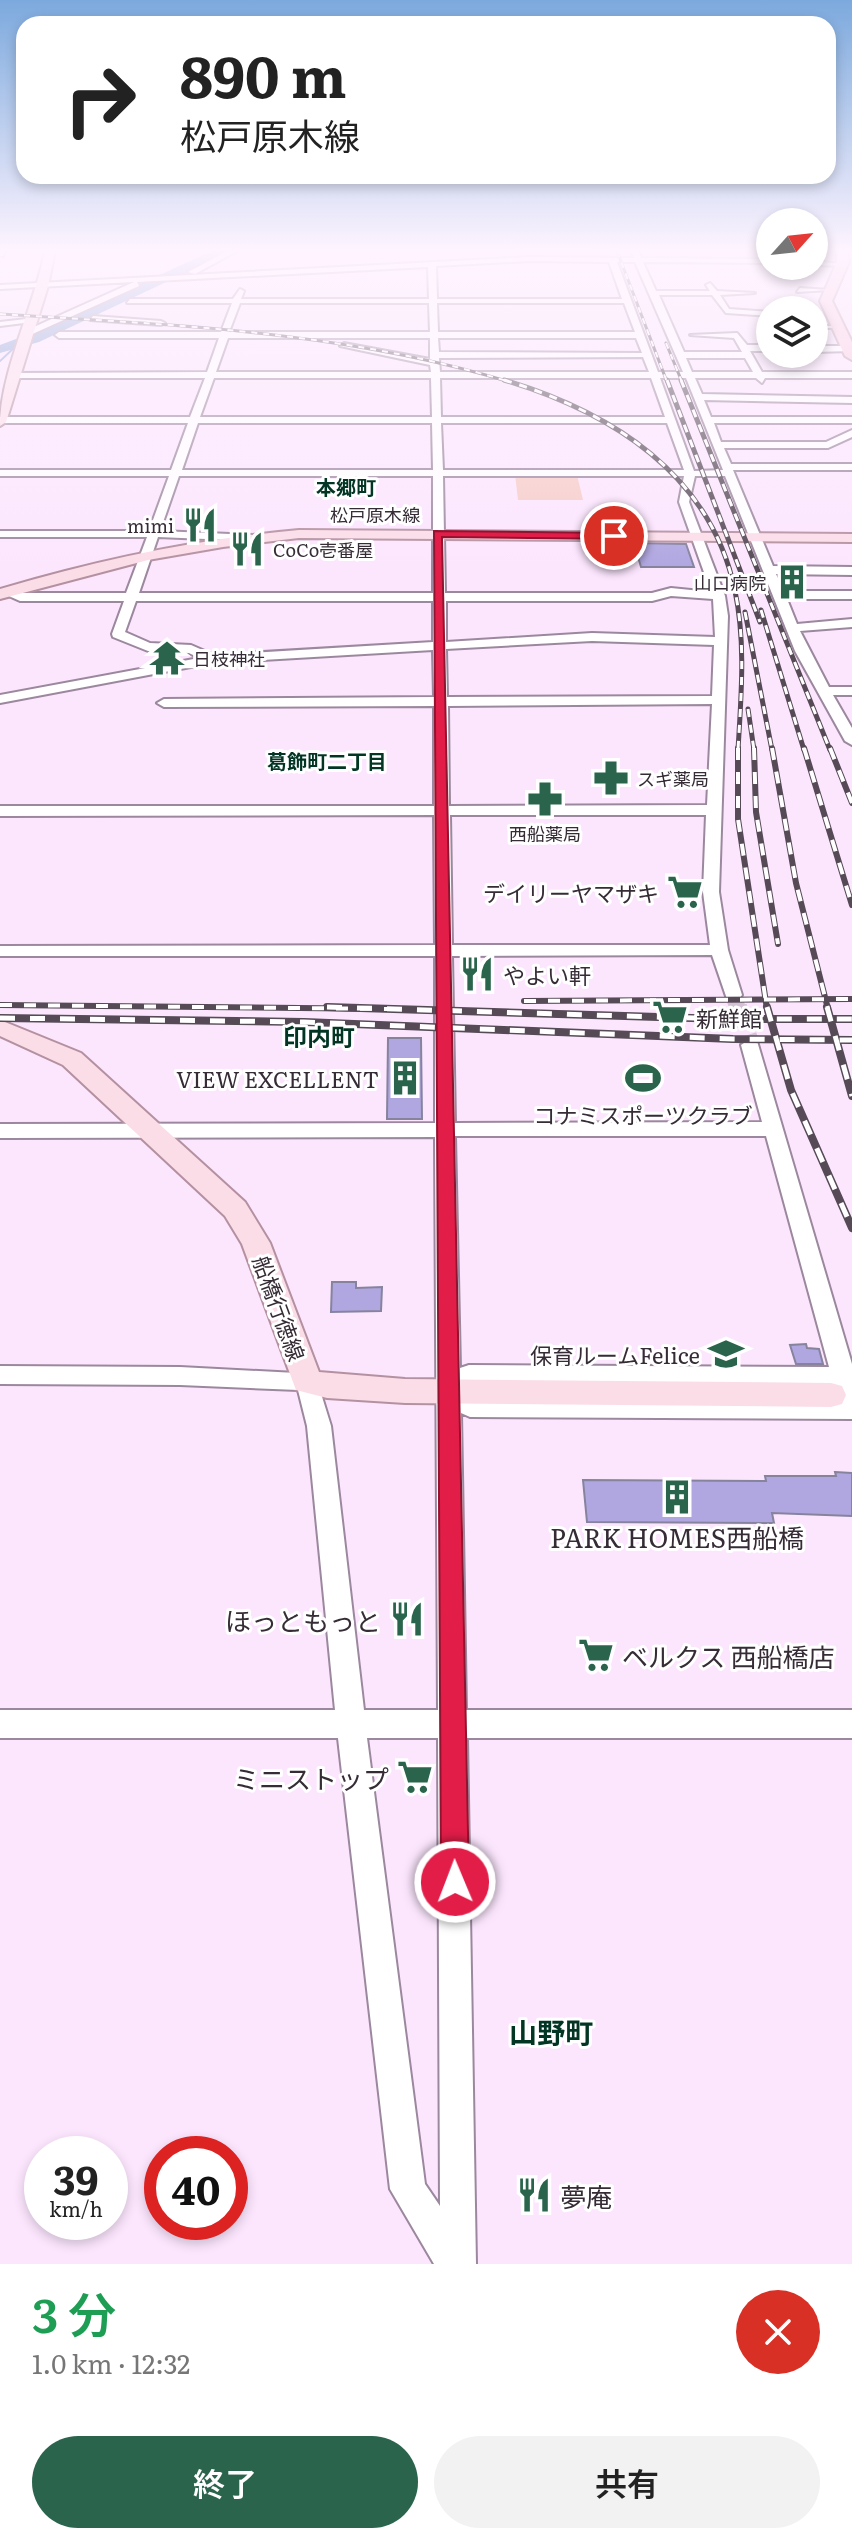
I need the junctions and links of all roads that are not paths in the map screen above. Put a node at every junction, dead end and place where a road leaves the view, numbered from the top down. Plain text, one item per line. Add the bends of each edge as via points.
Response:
1 (21, 357) edge
2 (216, 357) edge
3 (425, 357) edge
4 (527, 357) edge
5 (648, 357) edge
6 (682, 357) edge
7 (750, 357) edge
8 (435, 358) junction
9 (15, 375) junction
10 (210, 375) junction
11 (435, 375) junction
12 (483, 375) junction
13 (503, 375) junction
14 (655, 375) junction
15 (689, 375) junction
16 (852, 375) edge
17 (761, 378) junction
18 (520, 387) dead end
19 (770, 394) junction
20 (698, 397) junction
21 (852, 400) edge
22 (194, 420) junction
23 (435, 420) junction
24 (671, 420) junction
25 (708, 420) junction
26 (784, 420) junction
27 (852, 420) edge
28 (0, 421) edge
29 (852, 433) edge
30 (719, 445) junction
31 (852, 467) edge
32 (729, 470) junction
33 (175, 472) junction
34 (438, 472) junction
35 (0, 473) edge
36 (694, 473) junction
37 (0, 534) edge
38 (154, 534) junction
39 (437, 534) junction
40 (699, 537) junction
41 (756, 537) junction
42 (253, 538) junction
43 (852, 538) edge
44 (148, 554) junction
45 (770, 570) junction
46 (852, 571) edge
47 (3, 593) edge
48 (781, 595) junction
49 (852, 595) edge
50 (719, 596) junction
51 (132, 597) junction
52 (438, 597) junction
53 (852, 623) edge
54 (794, 628) junction
55 (721, 641) junction
56 (438, 644) junction
57 (212, 659) junction
58 (822, 691) junction
59 (852, 691) edge
60 (0, 699) edge
61 (439, 700) junction
62 (719, 700) junction
63 (164, 703) dead end
64 (852, 741) edge
65 (441, 810) junction
66 (714, 810) junction
67 (0, 811) edge
68 (441, 950) junction
69 (719, 950) junction
70 (0, 951) edge
71 (733, 995) tunnel mouth
72 (0, 1027) edge
73 (750, 1045) tunnel mouth
74 (445, 1129) junction
75 (775, 1129) junction
76 (0, 1131) edge
77 (152, 1131) junction
78 (0, 1375) edge
79 (307, 1381) junction
80 (450, 1391) junction
81 (845, 1396) edge
82 (453, 1723) junction
83 (0, 1724) edge
84 (351, 1724) junction
85 (852, 1724) edge
86 (456, 2264) edge

1 - 9 main road
2 - 10 street
3 - 8 street
4 - 8 street
5 - 14 street
6 - 15 street
7 - 17 street
8 - 11 street
8 - 13 street
9 - 10 street
9 - 28 main road
10 - 11 street
10 - 22 street
11 - 12 street
11 - 23 street
12 - 13 street
12 - 18 street
13 - 14 street
14 - 15 street
14 - 24 street
15 - 17 street
15 - 20 street
16 - 17 street
19 - 20 street
19 - 21 street
19 - 26 street
20 - 25 street
22 - 23 street
22 - 28 street
22 - 33 street
23 - 24 street
23 - 34 street
24 - 36 street
25 - 26 street
25 - 30 street
26 - 27 street
29 - 30 street via 828,445
30 - 32 street
31 - 32 street
32 - 36 street
32 - 41 street
33 - 34 street
33 - 35 street
33 - 38 street
34 - 36 street
34 - 39 street
36 - 40 street via 684,502
37 - 38 street
38 - 42 street
38 - 44 street
39 - 40 main road, 松戸原木線
39 - 42 main road, 松戸原木線
39 - 52 street
40 - 41 main road, 松戸原木線
40 - 50 street
41 - 43 main road, 松戸原木線
41 - 45 street
42 - 44 main road, 松戸原木線
44 - 47 main road, 松戸原木線
44 - 51 street
45 - 46 street
45 - 48 street
47 - 51 street
48 - 49 street
48 - 54 street
50 - 52 street via 671,592 652,597
50 - 55 street
51 - 52 street
51 - 57 street via 118,634 148,647 191,649
52 - 56 street
53 - 54 street
54 - 58 street
55 - 56 street via 592,637
55 - 62 street
56 - 57 street
56 - 61 street
57 - 60 street
58 - 59 street
58 - 64 street
61 - 62 street
61 - 63 street
61 - 65 street
62 - 66 street
65 - 66 street
65 - 67 street
65 - 68 street
66 - 69 street via 711,892
68 - 69 street
68 - 70 street
68 - 74 street
69 - 71 street
72 - 77 main road, 船橋行徳線 via 72,1059
73 - 75 street
74 - 75 street
74 - 77 street
74 - 80 street
75 - 81 street
76 - 77 street
77 - 79 main road, 船橋行徳線 via 243,1219
78 - 79 street
79 - 80 main road, 船橋行徳線
79 - 84 street via 319,1426
80 - 81 main road, 船橋行徳線
80 - 82 street
82 - 84 street
82 - 85 street
82 - 86 street
83 - 84 street
84 - 86 street via 408,2189

